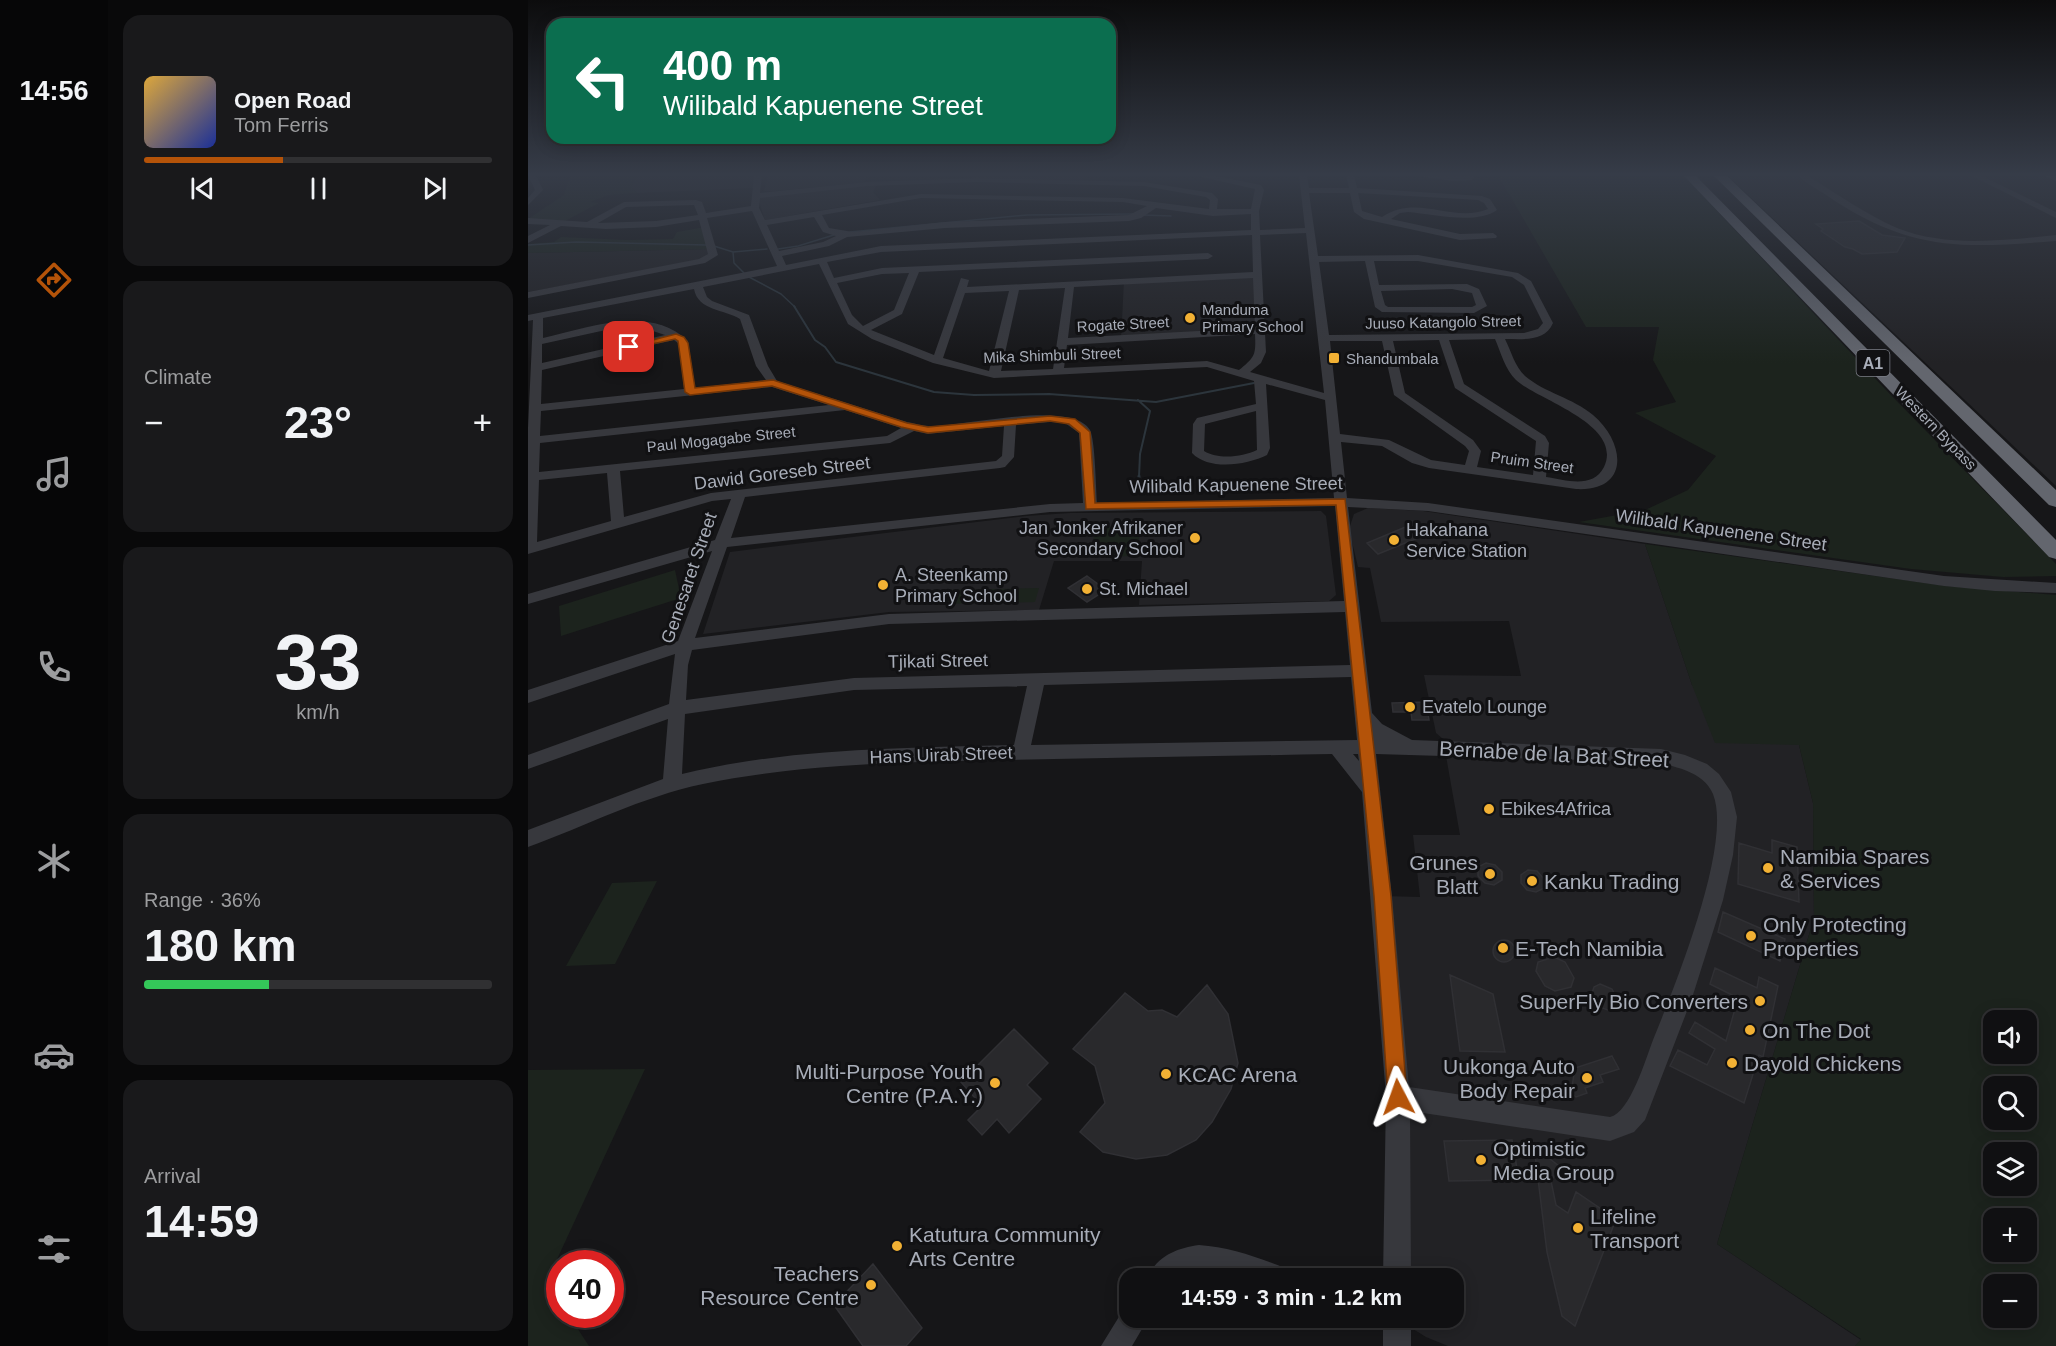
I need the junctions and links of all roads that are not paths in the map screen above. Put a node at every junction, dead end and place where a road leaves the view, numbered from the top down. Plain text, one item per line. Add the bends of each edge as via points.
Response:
1 (708, 238) edge
2 (768, 238) edge
3 (839, 238) edge
4 (1120, 238) edge
5 (1208, 238) edge
6 (1257, 238) edge
7 (1311, 238) edge
8 (1750, 238) edge
9 (1784, 238) edge
10 (1931, 238) edge
11 (2056, 238) edge
12 (976, 244) junction
13 (776, 255) junction
14 (1208, 256) junction
15 (1369, 258) junction
16 (821, 259) junction
17 (1315, 259) junction
18 (782, 267) junction
19 (968, 267) junction
20 (915, 270) junction
21 (1259, 274) junction
22 (1208, 277) junction
23 (832, 280) junction
24 (698, 284) junction
25 (1070, 284) junction
26 (1016, 287) junction
27 (1375, 288) junction
28 (961, 290) junction
29 (528, 295) edge
30 (533, 317) edge
31 (862, 330) junction
32 (1258, 331) junction
33 (676, 336) junction
34 (1443, 337) junction
35 (1500, 337) junction
36 (1324, 338) junction
37 (1386, 338) junction
38 (538, 342) junction
39 (1061, 342) junction
40 (937, 361) junction
41 (536, 368) junction
42 (1058, 372) junction
43 (1242, 373) junction
44 (994, 375) junction
45 (1260, 379) junction
46 (773, 383) junction
47 (690, 392) junction
48 (1329, 398) junction
49 (848, 406) junction
50 (1262, 406) junction
51 (536, 408) junction
52 (1010, 423) junction
53 (912, 427) junction
54 (1333, 438) junction
55 (534, 440) junction
56 (613, 467) junction
57 (1470, 470) junction
58 (531, 477) junction
59 (1539, 480) junction
60 (738, 494) junction
61 (2056, 501) edge
62 (1341, 502) junction
63 (1090, 506) junction
64 (618, 522) junction
65 (722, 543) junction
66 (529, 548) edge
67 (2056, 552) edge
68 (2056, 588) edge
69 (528, 599) edge
70 (1352, 606) junction
71 (685, 645) junction
72 (1359, 671) junction
73 (1037, 679) junction
74 (528, 697) edge
75 (678, 708) junction
76 (1364, 716) junction
77 (1367, 746) junction
78 (1337, 747) junction
79 (1413, 747) junction
80 (1021, 752) junction
81 (528, 762) edge
82 (672, 783) junction
83 (1371, 791) junction
84 (528, 839) edge
85 (1398, 1097) junction
86 (1171, 1268) edge
87 (1245, 1268) edge
88 (1397, 1268) edge
89 (1127, 1328) edge
90 (1115, 1346) edge

1 - 29 street via 713,254 710,258
2 - 13 street
3 - 13 street
4 - 12 street
5 - 14 street
6 - 21 street
7 - 17 street
8 - 67 highway, Western Bypass / A1
9 - 61 highway, Western Bypass / A1
10 - 11 street via 1963,243
12 - 16 street via 881,249
12 - 19 street
13 - 18 street
14 - 19 street
14 - 22 street
15 - 17 street, Juuso Katangolo Street
15 - 27 street
15 - 35 street, Juuso Katangolo Street via 1423,259 1524,279 1548,326 1532,335
16 - 18 street
16 - 23 street
17 - 36 street
18 - 24 street
19 - 20 street
19 - 28 street
20 - 23 street
20 - 31 street via 898,312
21 - 22 street
21 - 32 street
22 - 25 street
23 - 31 street via 852,322
24 - 30 street
24 - 46 street via 703,301 745,316 762,366
25 - 26 street
25 - 39 street
26 - 28 street
26 - 44 street
27 - 27 street via 1380,307 1386,310 1474,310 1482,305 1478,294 1467,287
28 - 40 street
30 - 38 street
31 - 40 street, Mika Shimbuli Street
32 - 39 street, Rogate Street
32 - 43 street via 1261,355
33 - 38 street via 624,323
33 - 41 street
33 - 47 street via 684,343
34 - 35 street, Juuso Katangolo Street
34 - 37 street, Juuso Katangolo Street
34 - 59 street via 1459,386 1541,439
35 - 59 street, Pruim Street via 1519,376 1595,420 1613,453 1613,464 1602,480 1594,484
36 - 37 street, Juuso Katangolo Street
36 - 48 street
37 - 57 street via 1400,395 1469,443 1475,451
38 - 41 street
39 - 42 street
40 - 44 street, Mika Shimbuli Street
41 - 51 street
42 - 43 street, Mika Shimbuli Street via 1201,363
42 - 44 street, Mika Shimbuli Street
43 - 45 street, Mika Shimbuli Street
45 - 48 street, Mika Shimbuli Street
45 - 50 street
46 - 47 street
46 - 49 street
47 - 51 street
48 - 54 street
49 - 53 street
49 - 55 street
50 - 50 street via 1263,452 1253,457 1221,459 1205,458 1198,453 1201,421
51 - 55 street
52 - 53 street via 938,430
52 - 60 street, Dawid Goreseb Street via 1008,457 1000,464
52 - 63 street via 1058,418 1080,425 1085,432
53 - 56 street, Paul Mogagabe Street via 890,439
54 - 57 street, Pruim Street via 1378,441 1423,463
54 - 62 street
55 - 58 street
56 - 58 street, Paul Mogagabe Street
56 - 64 street
57 - 59 street, Pruim Street
58 - 66 street
60 - 64 street, Dawid Goreseb Street via 711,497
60 - 65 street, Genesaret Street
62 - 63 street, Wilibald Kapuenene Street
62 - 68 street, Wilibald Kapuenene Street via 1428,507 1944,581
62 - 70 street
63 - 65 street, Wilibald Kapuenene Street via 999,512
64 - 66 street, Dawid Goreseb Street
65 - 69 street, Wilibald Kapuenene Street
65 - 71 street, Genesaret Street
70 - 71 street via 899,618
70 - 72 street
71 - 74 street
71 - 75 street, Genesaret Street
72 - 73 street, Tjikati Street
72 - 76 street
73 - 75 street, Tjikati Street via 868,682
73 - 80 street
75 - 81 street, Tjikati Street
75 - 82 street, Genesaret Street
76 - 77 street
76 - 79 street via 1376,729
77 - 78 street, Hans Uirab Street
77 - 79 street, Bernabe de la Bat Street
77 - 83 street
78 - 80 street, Hans Uirab Street
78 - 83 street
79 - 85 street, Bernabe de la Bat Street via 1675,759 1692,764 1720,787 1728,804 1727,829 1712,905 1699,946 1629,1121 1610,1129
80 - 82 street, Hans Uirab Street via 838,759
82 - 84 street, Hans Uirab Street
83 - 85 street
85 - 88 street
86 - 87 street via 1184,1259 1212,1257
89 - 90 street

